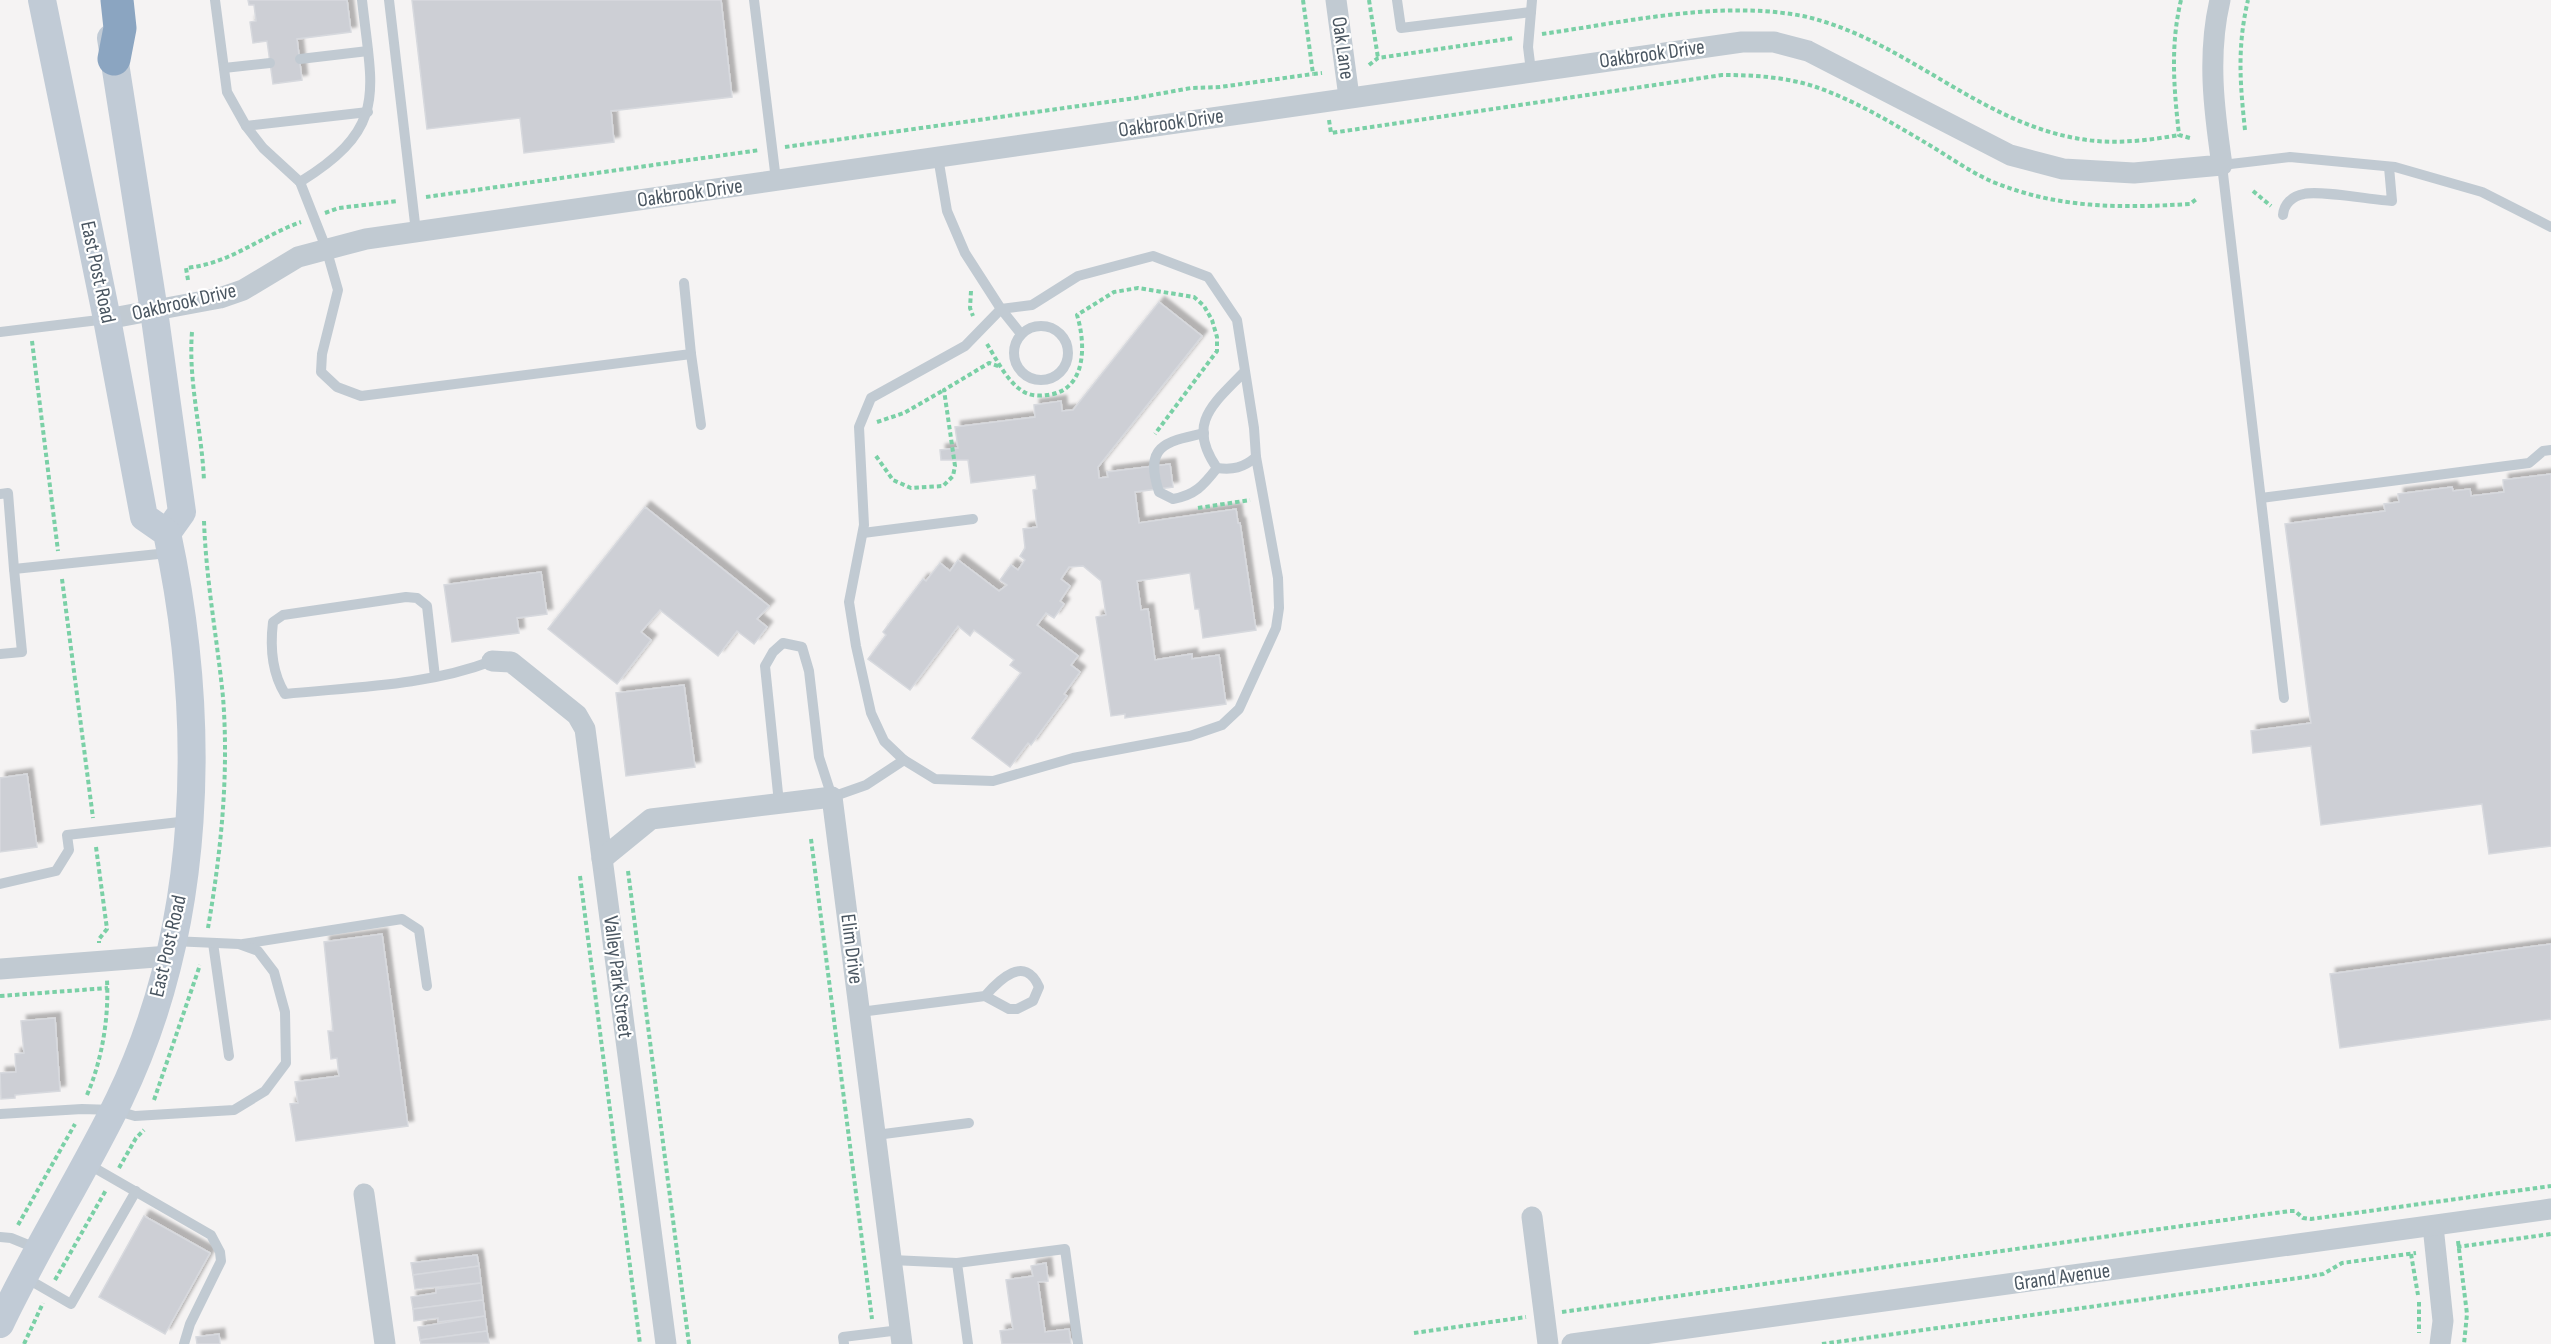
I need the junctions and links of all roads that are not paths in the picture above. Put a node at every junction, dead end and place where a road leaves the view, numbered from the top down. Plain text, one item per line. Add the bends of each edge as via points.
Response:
1 (42, 0) edge
2 (104, 0) edge
3 (117, 0) edge
4 (215, 0) edge
5 (362, 0) edge
6 (389, 0) edge
7 (754, 0) edge
8 (1336, 0) edge
9 (1397, 0) edge
10 (1532, 0) edge
11 (2220, 0) edge
12 (1531, 12) junction
13 (368, 51) junction
14 (114, 58) junction
15 (300, 59) dead end
16 (270, 63) dead end
17 (224, 68) junction
18 (1531, 71) junction
19 (1349, 97) junction
20 (368, 112) junction
21 (246, 126) junction
22 (938, 157) junction
23 (2222, 165) junction
24 (2389, 166) junction
25 (776, 180) junction
26 (300, 182) junction
27 (2283, 215) road end
28 (2551, 227) edge
29 (416, 232) junction
30 (326, 248) junction
31 (684, 283) dead end
32 (1001, 309) junction
33 (154, 312) junction
34 (108, 319) junction
35 (0, 332) edge
36 (1021, 334) junction
37 (691, 354) junction
38 (1245, 371) junction
39 (701, 425) dead end
40 (1204, 433) junction
41 (2551, 450) edge
42 (1256, 457) junction
43 (1217, 468) junction
44 (0, 494) edge
45 (2261, 498) junction
46 (973, 519) dead end
47 (863, 533) junction
48 (169, 543) junction
49 (14, 569) junction
50 (0, 654) edge
51 (492, 661) joint
52 (435, 677) junction
53 (2284, 698) dead end
54 (904, 760) junction
55 (832, 796) junction
56 (778, 803) junction
57 (189, 820) junction
58 (602, 859) junction
59 (0, 884) edge
60 (213, 943) junction
61 (239, 944) junction
62 (170, 948) junction
63 (0, 969) edge
64 (427, 986) dead end
65 (985, 996) junction
66 (860, 1012) junction
67 (230, 1056) dead end
68 (114, 1110) junction
69 (0, 1114) edge
70 (969, 1123) dead end
71 (876, 1135) junction
72 (86, 1162) junction
73 (136, 1191) junction
74 (364, 1194) dead end
75 (2551, 1209) edge
76 (1532, 1217) dead end
77 (2433, 1226) junction
78 (5, 1237) edge
79 (39, 1249) junction
80 (892, 1260) junction
81 (957, 1263) junction
82 (24, 1277) junction
83 (1, 1318) edge
84 (901, 1337) edge
85 (184, 1344) edge
86 (385, 1344) edge
87 (666, 1344) edge
88 (844, 1344) edge
89 (968, 1344) edge
90 (1078, 1344) edge
91 (1548, 1344) edge
92 (1572, 1344) edge
93 (2440, 1344) edge

1 - 34 main road, East Post Road
2 - 14 main road
3 - 14 highway via 120,28
4 - 17 lane
5 - 13 lane
6 - 29 lane
7 - 25 lane
8 - 19 street, Oak Lane
9 - 12 lane via 1401,28
10 - 12 lane
11 - 23 street via 2211,89
12 - 18 lane
13 - 15 lane
13 - 20 lane
14 - 33 main road
16 - 17 lane
17 - 21 lane via 227,92
18 - 19 street, Oakbrook Drive
18 - 23 street, Oakbrook Drive via 1742,42 1774,42 1808,51 2010,155 2063,169 2134,173
19 - 22 street, Oakbrook Drive
20 - 21 lane
20 - 26 lane via 343,150
21 - 26 lane via 263,148
22 - 25 street, Oakbrook Drive
22 - 32 lane via 951,222 964,253
23 - 24 lane via 2290,157
23 - 45 lane
24 - 27 lane via 2392,201 2305,193 2291,199
24 - 28 lane via 2482,192
25 - 29 street, Oakbrook Drive
26 - 30 lane
29 - 30 street, Oakbrook Drive
30 - 33 street, Oakbrook Drive via 282,265 243,290
30 - 37 lane via 338,290 321,372 337,387 361,396
31 - 37 lane
32 - 36 lane
32 - 38 lane via 1032,305 1078,276 1153,256 1208,277 1237,320
32 - 47 lane via 965,346 871,398 859,427
33 - 34 street, Oakbrook Drive
33 - 48 main road via 182,512
34 - 35 lane
34 - 48 main road, East Post Road via 144,517
36 - 36 lane via 1013,350 1022,374 1037,381 1061,372 1068,354 1056,331 1037,326
37 - 39 lane
38 - 40 lane via 1207,412
38 - 42 lane
40 - 43 lane via 1210,459
40 - 43 lane via 1172,440 1157,450 1153,473 1159,492 1173,499 1191,496
41 - 45 lane via 2543,451 2529,463
42 - 43 lane via 1231,470
42 - 54 lane via 1278,578 1279,608 1276,628 1249,690 1239,709 1222,724 1190,736 1073,758 993,781 935,779
44 - 49 lane via 8,493
45 - 53 lane
46 - 47 lane
47 - 54 lane via 849,602 856,646 870,713 884,741
48 - 49 lane
48 - 57 main road, East Post Road via 187,645 192,754
49 - 50 lane via 22,652
51 - 52 lane
51 - 58 street, Valley Park Street via 511,662 577,715 585,729
52 - 52 lane via 285,694 278,682 271,642 273,622 283,615 417,598 427,606
54 - 55 lane via 866,785
55 - 56 street
55 - 56 lane via 819,757 809,671 802,647 783,643 765,666
55 - 66 street, Elim Drive
56 - 58 street via 651,819
57 - 59 lane via 67,835 69,850 56,871
57 - 62 main road, East Post Road via 187,860
58 - 87 street, Valley Park Street
60 - 61 lane
60 - 62 lane
60 - 67 lane
61 - 64 lane via 402,919 418,930
61 - 68 lane via 258,951 274,972 285,1012 286,1063 265,1091 234,1110 135,1116
62 - 63 street via 103,961
62 - 68 main road, East Post Road via 148,1028
65 - 65 lane via 1009,1009 1017,1009 1033,1001 1039,987 1031,976 1014,971
65 - 66 lane
66 - 71 street, Elim Drive
68 - 69 lane
68 - 72 main road, East Post Road
70 - 71 lane
71 - 80 street, Elim Drive
72 - 73 lane
72 - 79 main road, East Post Road
73 - 82 lane via 71,1304
73 - 85 lane via 211,1235 220,1252 221,1261
74 - 86 street
75 - 77 street, Grand Avenue
76 - 91 street
77 - 92 street, Grand Avenue
77 - 93 street via 2443,1321
78 - 79 lane
79 - 82 main road, East Post Road
80 - 81 lane
80 - 84 street, Elim Drive
81 - 89 lane
81 - 90 lane via 1065,1249
82 - 83 main road, East Post Road
84 - 88 lane via 874,1333 843,1337

